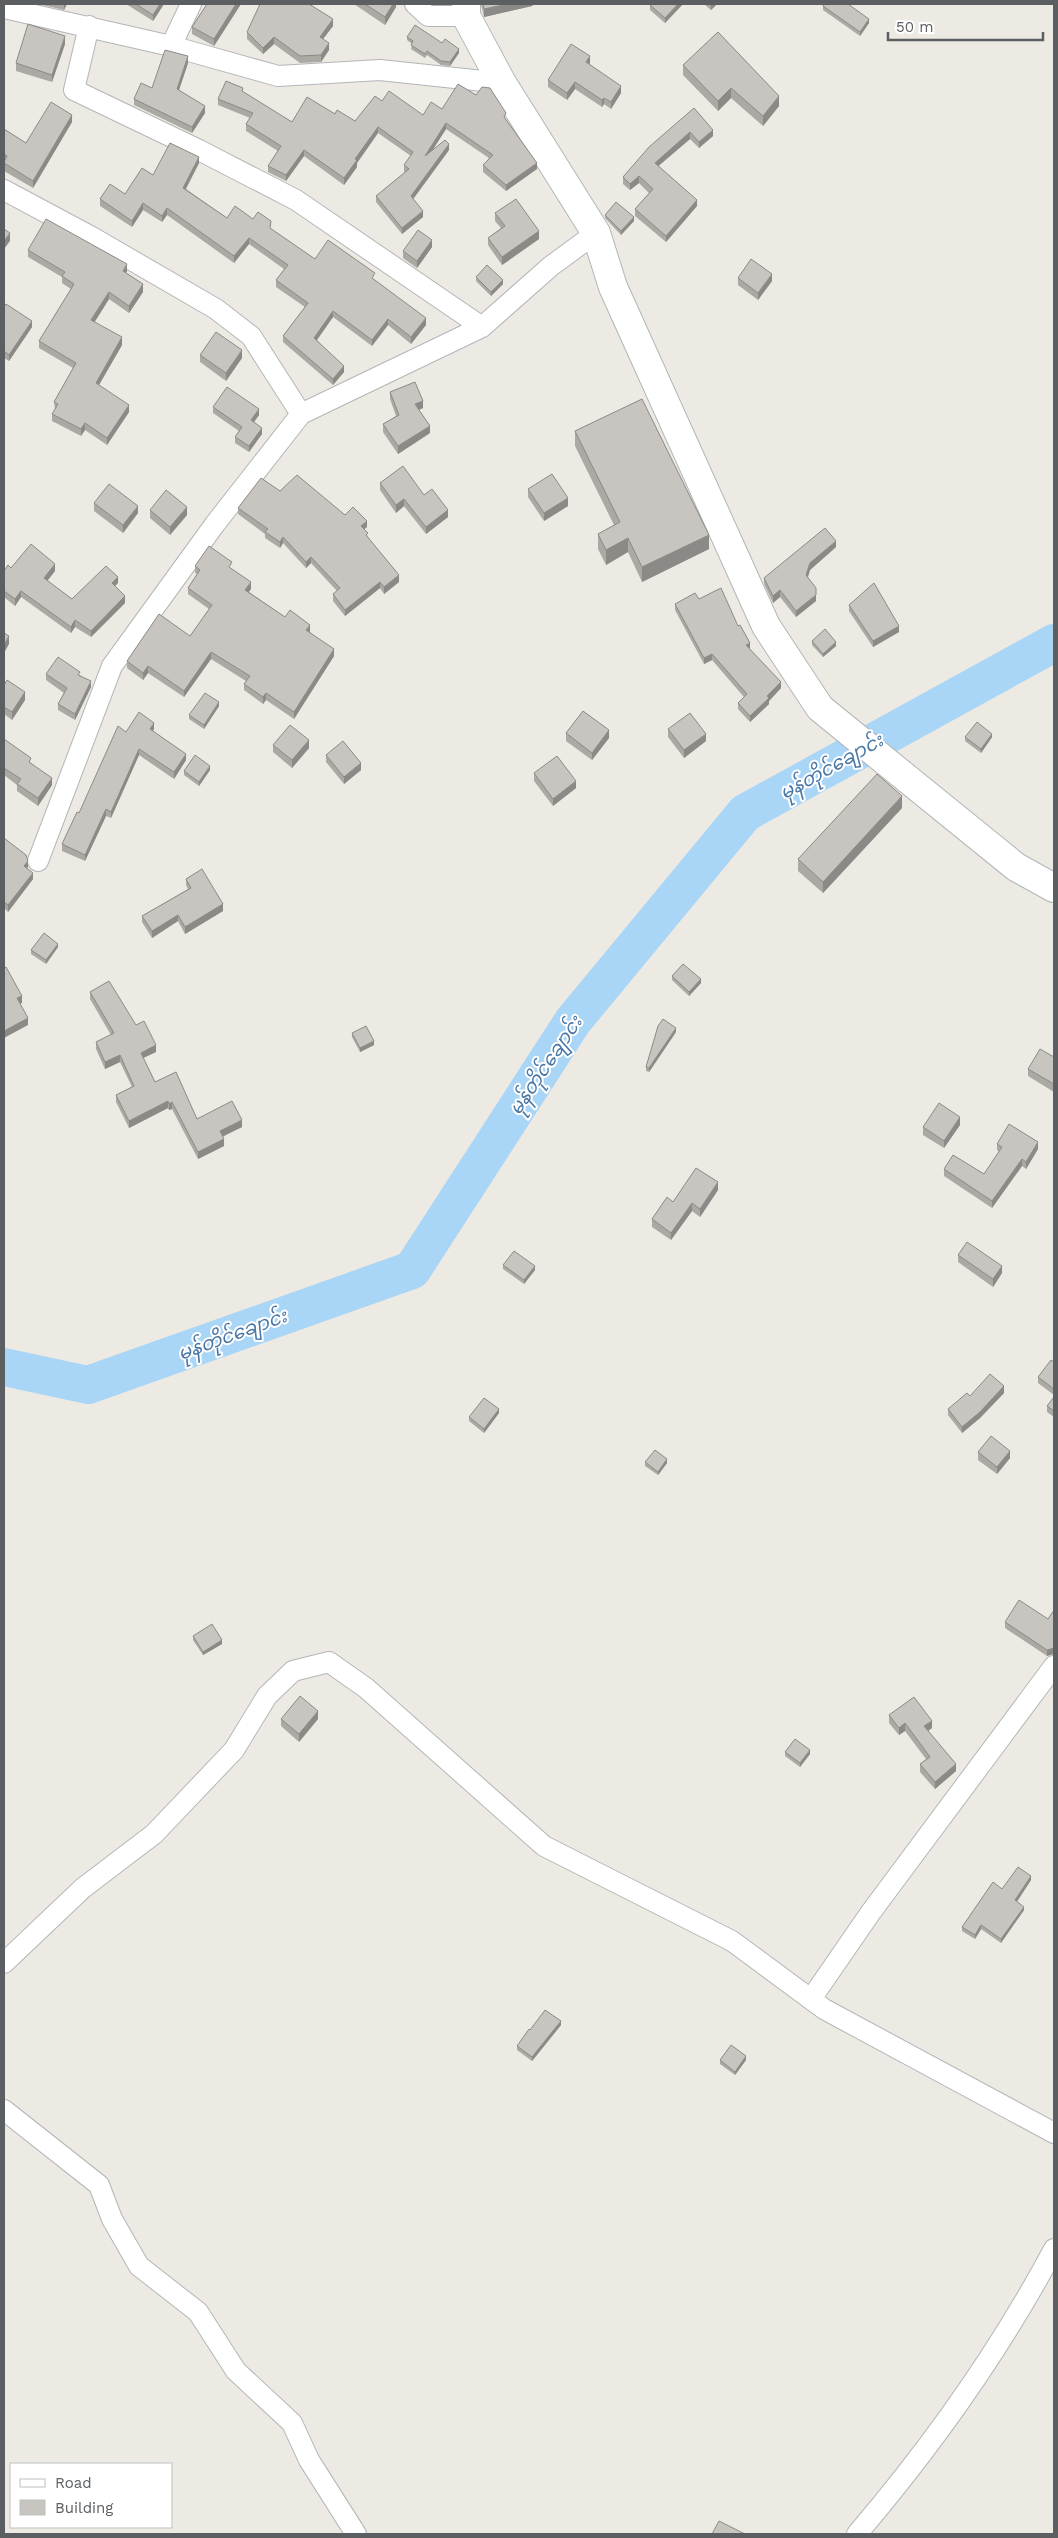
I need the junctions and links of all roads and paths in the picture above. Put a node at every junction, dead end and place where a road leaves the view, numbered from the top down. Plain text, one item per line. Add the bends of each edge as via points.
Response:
1 (191, 4) edge
2 (415, 4) edge
3 (4, 8) edge
4 (466, 10) edge
5 (89, 26) junction
6 (171, 46) junction
7 (502, 83) junction
8 (4, 190) edge
9 (596, 234) junction
10 (482, 327) junction
11 (301, 414) junction
12 (38, 861) dead end
13 (1054, 888) edge
14 (1054, 1666) edge
15 (4, 1963) edge
16 (810, 1999) junction
17 (4, 2110) edge
18 (1054, 2133) edge
19 (1054, 2249) edge
20 (356, 2534) edge
21 (857, 2534) edge

1 - 6 street
2 - 4 street via 428,16
3 - 5 street
4 - 7 street
5 - 6 street
5 - 10 street via 74,90 296,200
6 - 7 street via 278,76 380,70
7 - 9 street
8 - 11 street via 216,309 251,336
9 - 10 street via 550,266
9 - 13 street via 614,287 766,626 820,708 1016,867
10 - 11 street
11 - 12 street via 215,524 112,666
14 - 16 street
15 - 16 street via 82,1888 154,1834 234,1750 267,1696 293,1671 329,1662 366,1688 544,1846 732,1942
16 - 18 street
17 - 20 street via 99,2185 112,2219 139,2266 198,2312 236,2370 292,2423 309,2460
19 - 21 street via 974,2383

